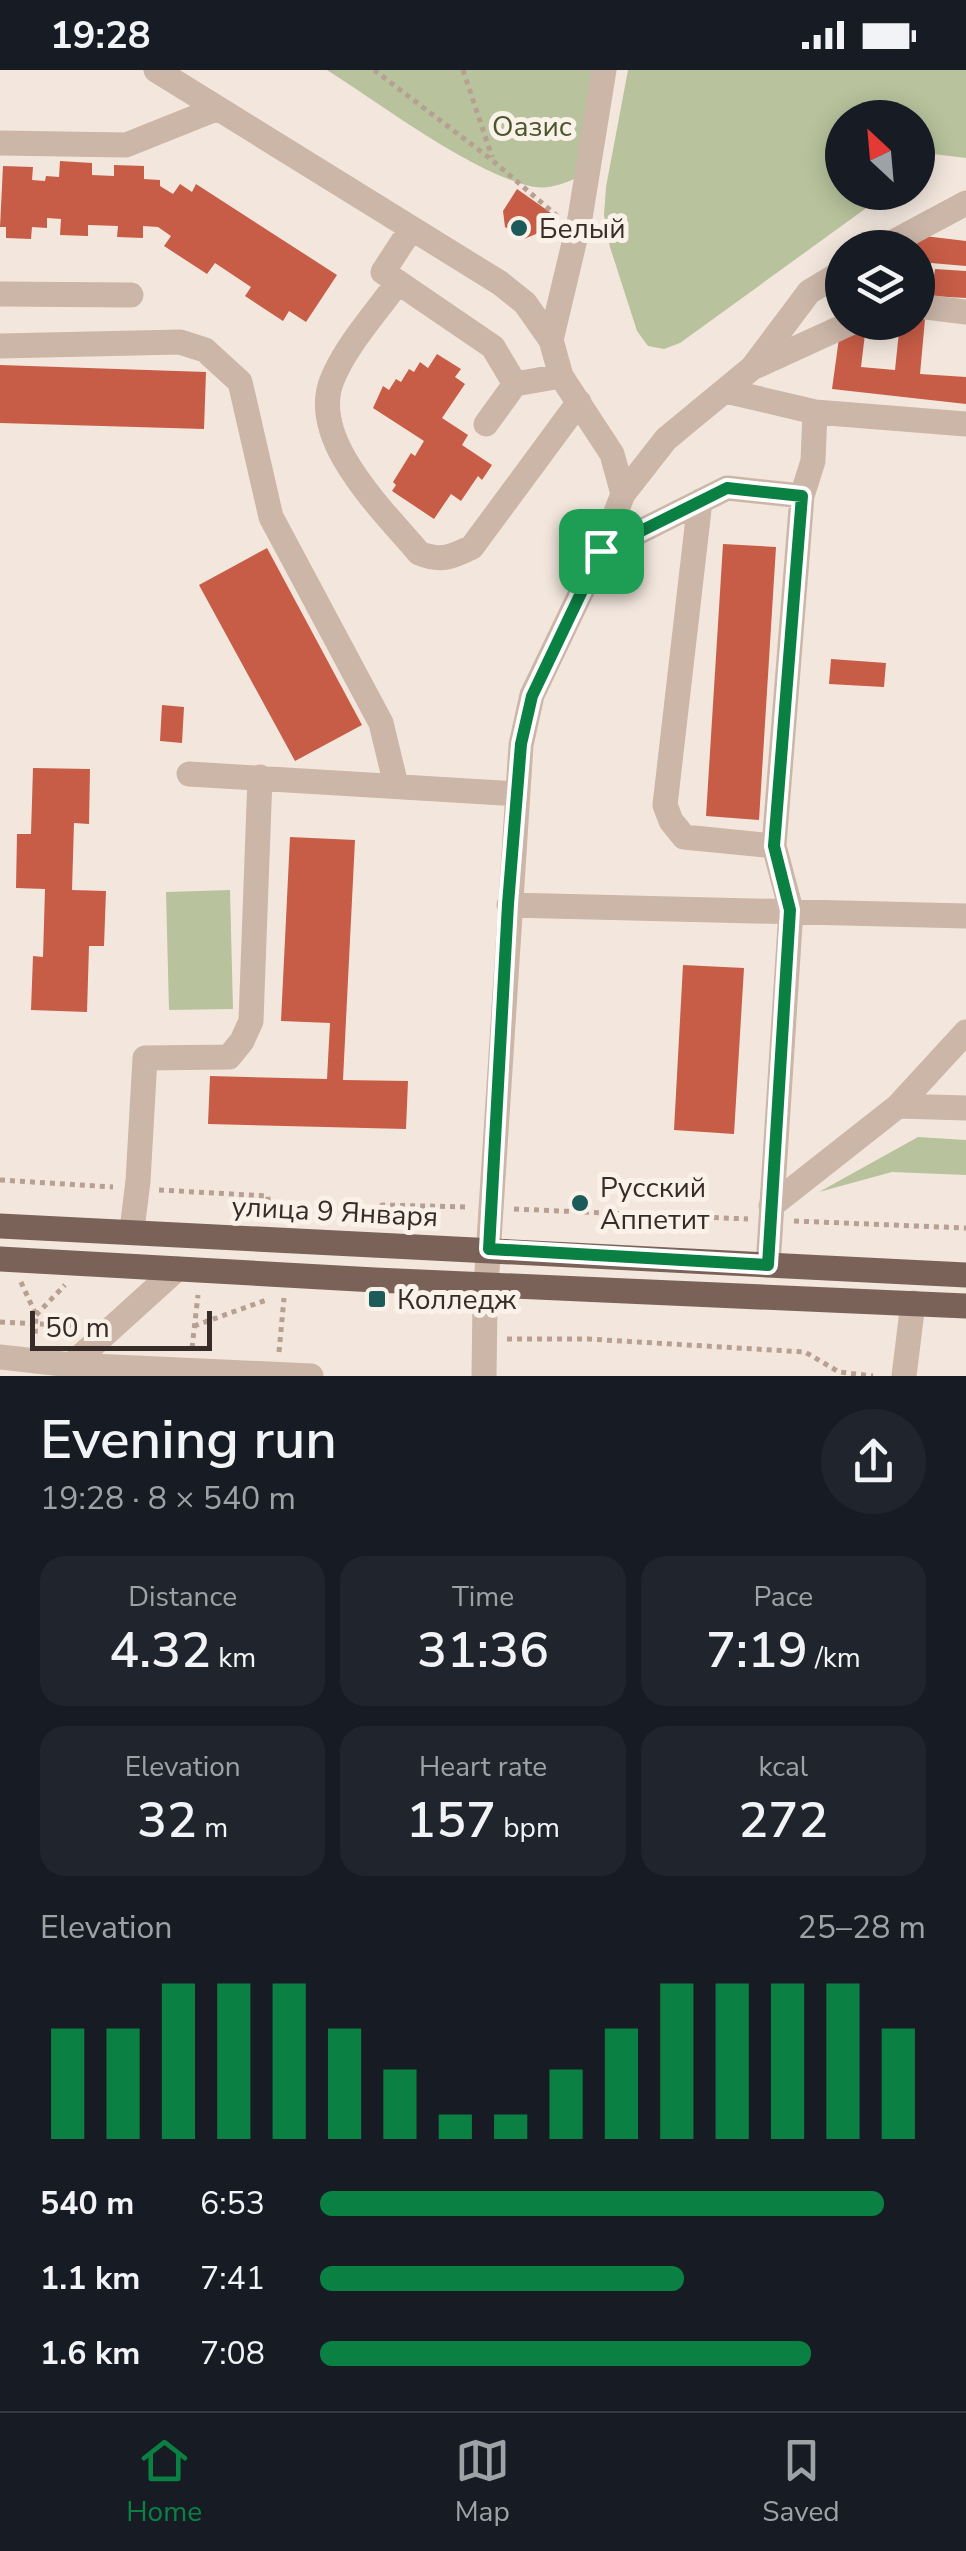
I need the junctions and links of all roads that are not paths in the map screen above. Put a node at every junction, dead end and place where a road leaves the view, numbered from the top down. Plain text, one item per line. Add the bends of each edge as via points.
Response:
1 (156, 70) edge
2 (604, 70) edge
3 (216, 109) junction
4 (0, 142) edge
5 (966, 203) edge
6 (411, 228) junction
7 (911, 230) edge
8 (398, 282) junction
9 (825, 282) edge
10 (0, 294) edge
11 (130, 294) dead end
12 (935, 308) edge
13 (966, 312) edge
14 (825, 335) edge
15 (551, 340) junction
16 (0, 346) edge
17 (752, 368) junction
18 (561, 376) junction
19 (514, 384) junction
20 (726, 390) junction
21 (578, 402) junction
22 (814, 412) junction
23 (486, 424) dead end
24 (966, 424) edge
25 (623, 494) junction
26 (802, 496) junction
27 (700, 501) junction
28 (601, 551) junction
29 (190, 774) dead end
30 (260, 777) junction
31 (396, 785) junction
32 (518, 794) junction
33 (774, 846) junction
34 (508, 904) junction
35 (790, 910) junction
36 (966, 916) edge
37 (966, 1032) edge
38 (898, 1106) junction
39 (966, 1108) edge
40 (771, 1206) junction
41 (0, 1226) edge
42 (132, 1230) junction
43 (489, 1249) junction
44 (768, 1265) junction
45 (9, 1268) edge
46 (178, 1269) junction
47 (966, 1275) edge
48 (487, 1284) junction
49 (765, 1294) junction
50 (912, 1303) junction
51 (966, 1306) edge
52 (0, 1357) edge
53 (71, 1370) edge
54 (277, 1374) edge
55 (311, 1376) edge
56 (484, 1376) edge
57 (904, 1376) edge

1 - 3 street
2 - 15 street
3 - 4 street via 126,145
3 - 6 street
5 - 7 street
6 - 8 street via 383,272
6 - 15 street via 512,293
8 - 19 street via 493,347
8 - 21 street via 342,362 328,399 337,447 419,554 450,559 472,546
9 - 17 street via 809,292
10 - 11 street
12 - 13 street
14 - 17 street
15 - 18 street
16 - 31 street via 180,342 204,350 240,382 271,518 381,723
17 - 20 street
18 - 19 street
18 - 21 street
19 - 23 street
20 - 22 street
20 - 25 street via 666,439
21 - 25 street via 612,454
22 - 24 street
22 - 26 street via 813,461
25 - 28 street
26 - 27 street via 727,488
26 - 33 street
27 - 28 street
27 - 33 street via 665,804 684,837
28 - 32 street via 532,696
29 - 30 street
30 - 31 street
30 - 42 street via 251,1021 228,1057 145,1058
31 - 32 street
32 - 34 street
33 - 35 street
34 - 35 street
34 - 43 street
35 - 36 street
35 - 40 street
37 - 38 street
38 - 39 street
38 - 40 street
40 - 44 street
41 - 42 main road, улица 9 Января
42 - 43 main road, улица 9 Января
43 - 44 main road, улица 9 Января
43 - 48 street
44 - 47 main road, улица 9 Января
44 - 49 main road
45 - 46 main road
46 - 48 main road
46 - 53 street
48 - 49 main road
48 - 56 street
49 - 50 main road
50 - 51 main road
50 - 57 street
52 - 53 street
53 - 54 street
54 - 55 street

